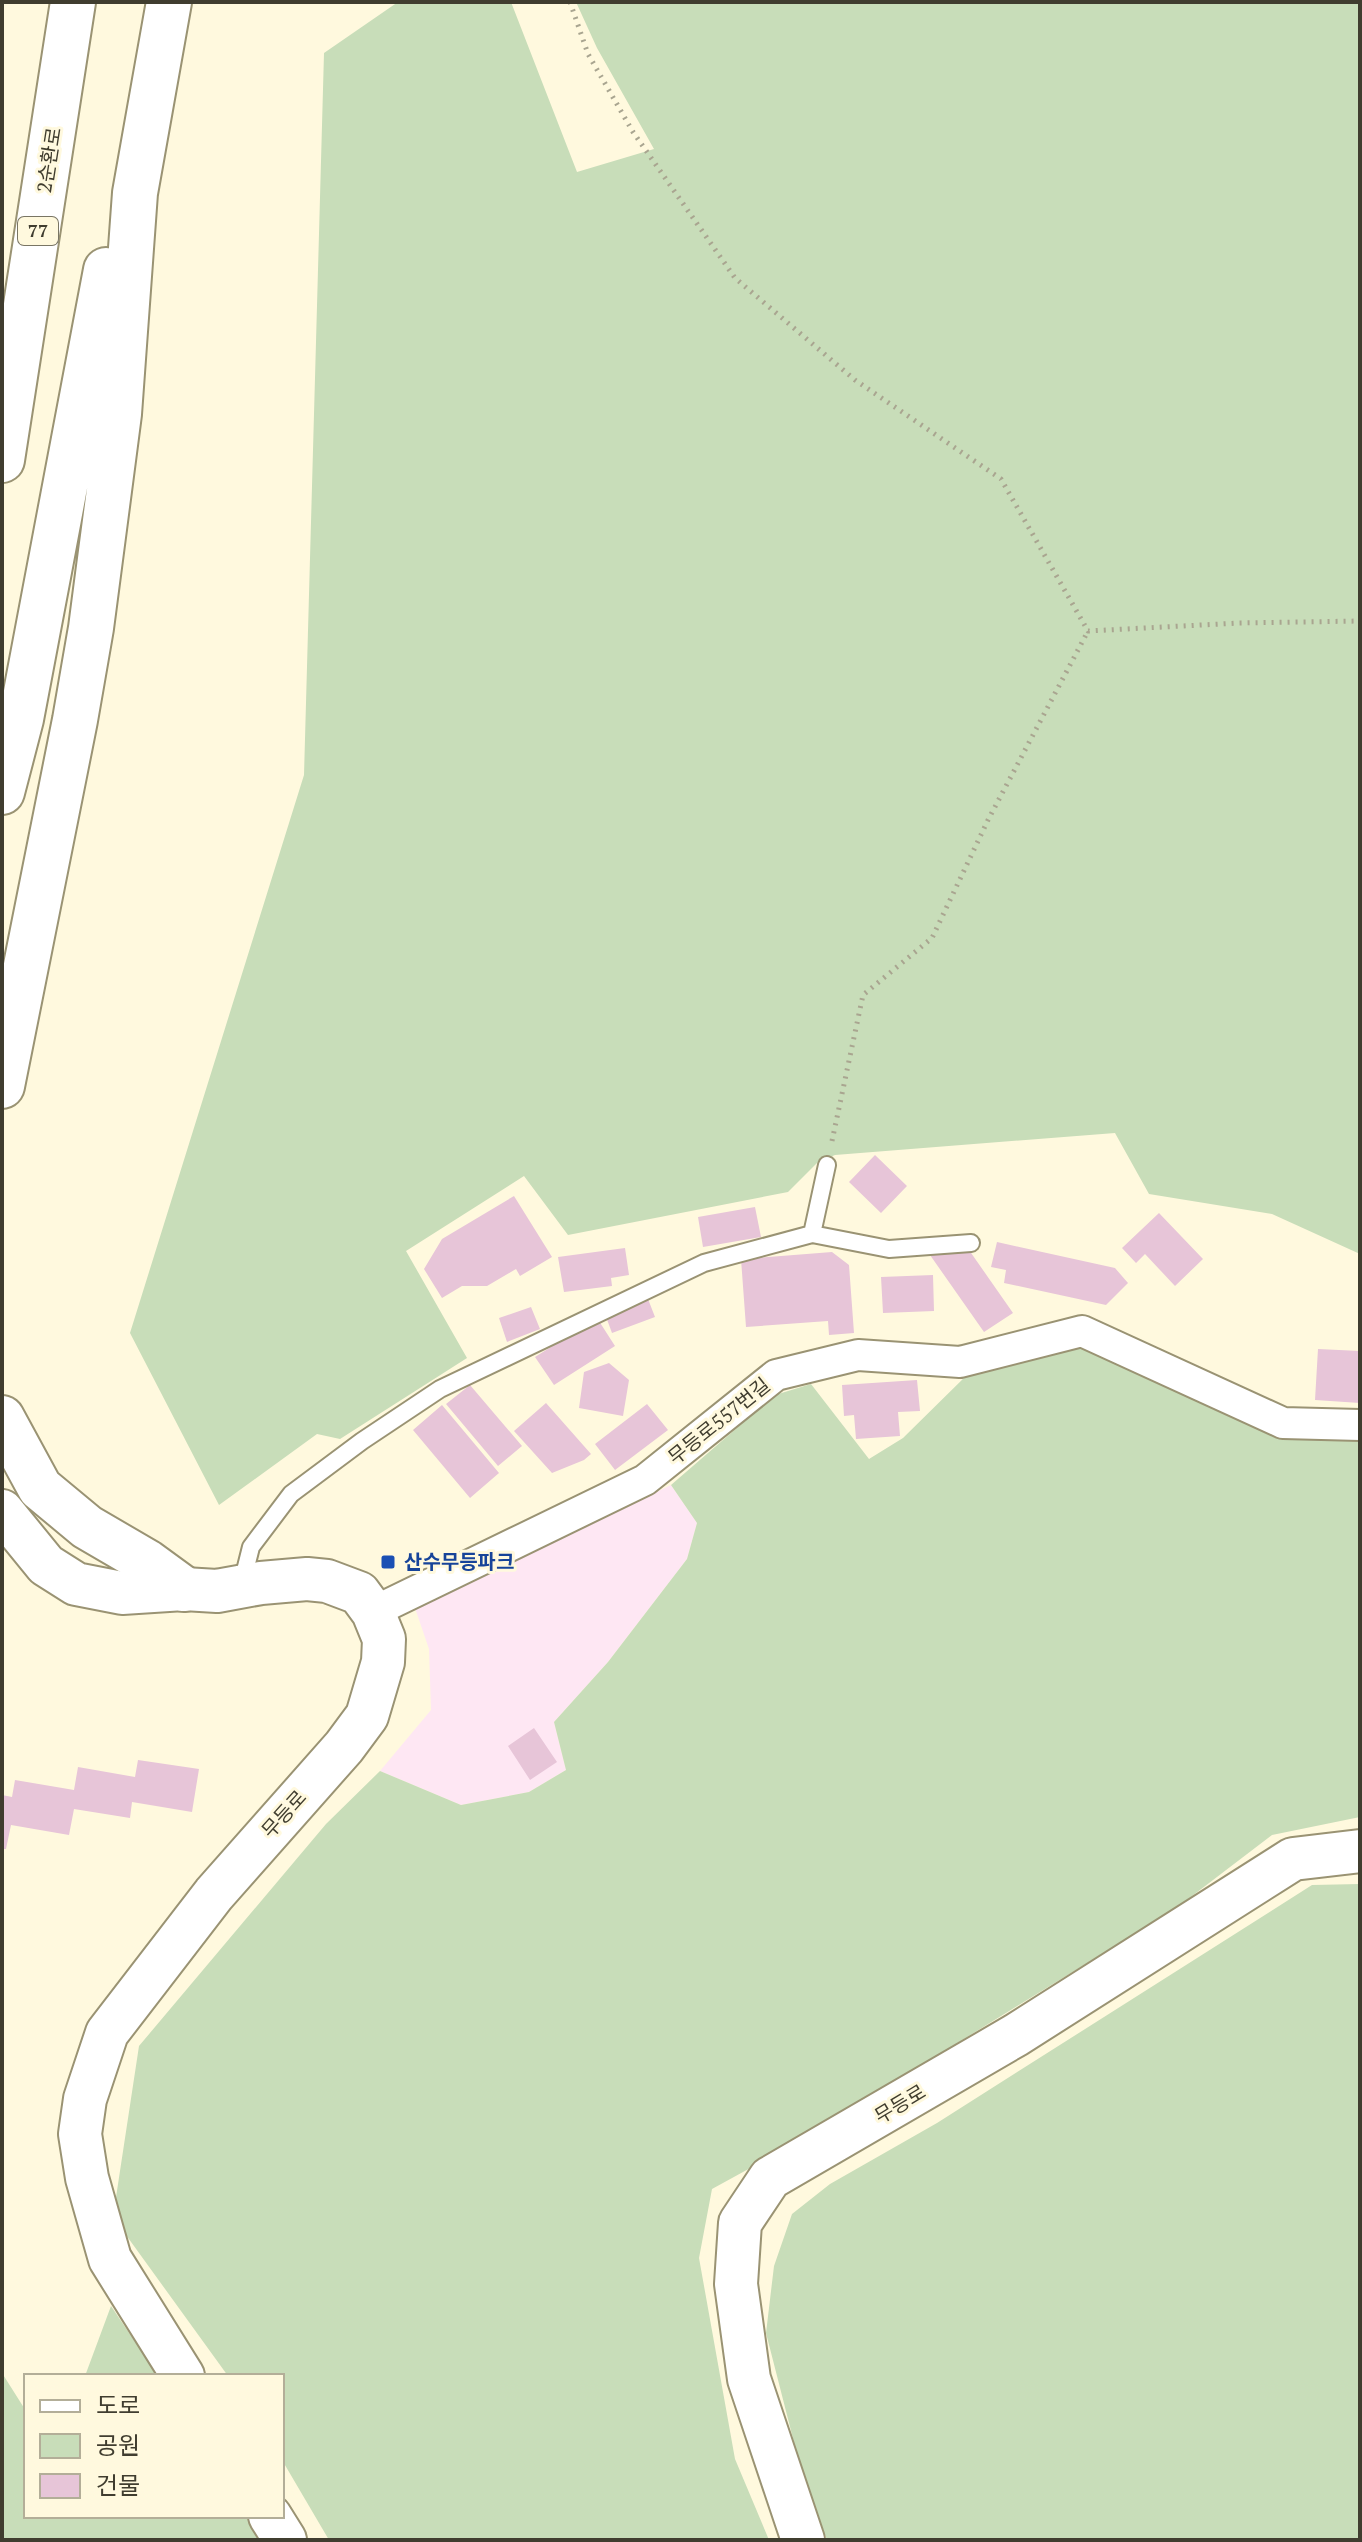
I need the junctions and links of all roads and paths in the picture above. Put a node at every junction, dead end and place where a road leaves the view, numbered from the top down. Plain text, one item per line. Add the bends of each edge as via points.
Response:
1 (73, 2) edge
2 (169, 2) edge
3 (570, 2) edge
4 (135, 193) junction
5 (2, 460) edge
6 (1360, 621) edge
7 (1088, 631) junction
8 (2, 792) edge
9 (2, 1086) edge
10 (827, 1165) joint
11 (812, 1234) junction
12 (971, 1243) dead end
13 (2, 1418) edge
14 (1360, 1425) edge
15 (2, 1511) edge
16 (241, 1587) junction
17 (184, 1589) junction
18 (373, 1612) junction
19 (1360, 1851) edge
20 (182, 2374) edge
21 (271, 2518) edge
22 (285, 2540) edge
23 (803, 2540) edge

1 - 5 highway, 2순환로 / 77
2 - 4 highway
3 - 7 path via 588,54 633,132 735,278 855,380 1001,479
4 - 8 highway via 111,243 21,719
4 - 9 highway via 119,414 95,605
6 - 7 path
7 - 10 path via 932,938 863,995
10 - 11 lane
11 - 12 lane via 889,1249
11 - 16 lane via 704,1263 440,1389 291,1494 251,1547
13 - 17 highway via 40,1488 87,1527
14 - 18 street, 무등로557번길 via 1283,1423 1082,1331 960,1362 858,1355 776,1375 645,1480
15 - 17 main road via 46,1565 76,1584 122,1593
16 - 17 main road
16 - 18 main road via 327,1581 359,1593
18 - 20 main road, 무등로 via 384,1639 383,1662 367,1716 214,1894 107,2033 85,2099 80,2134 110,2259
19 - 23 main road, 무등로 via 1293,1859 1016,2035 770,2178 740,2223 736,2284 749,2379
21 - 22 main road

